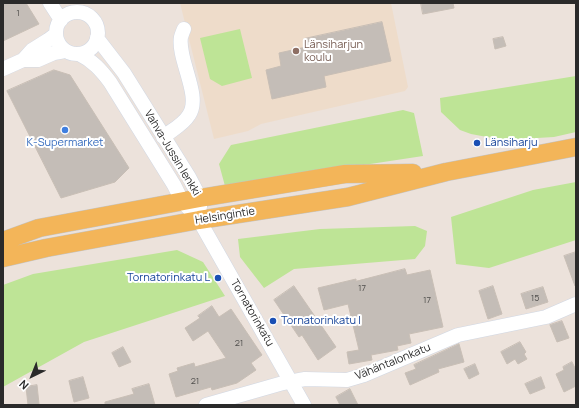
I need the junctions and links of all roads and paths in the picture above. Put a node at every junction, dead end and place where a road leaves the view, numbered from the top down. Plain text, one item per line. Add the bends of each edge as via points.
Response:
1 (50, 3) edge
2 (61, 20) junction
3 (184, 29) dead end
4 (56, 34) junction
5 (97, 38) junction
6 (65, 51) junction
7 (79, 54) junction
8 (23, 60) junction
9 (3, 69) edge
10 (163, 136) junction
11 (576, 147) edge
12 (446, 172) junction
13 (200, 198) junction
14 (182, 201) junction
15 (199, 220) junction
16 (3, 241) edge
17 (3, 258) edge
18 (576, 304) edge
19 (292, 382) junction
20 (206, 405) edge
21 (304, 405) edge

1 - 2 street
2 - 4 street
2 - 5 street via 64,16 74,13 88,16 97,28
3 - 10 street via 181,38 182,49 194,101 190,114 183,123
4 - 6 street via 58,43
4 - 8 street via 32,50
5 - 7 street via 92,47
5 - 10 street, Vahva-Jussin lenkki via 124,73
6 - 7 street
6 - 8 street via 38,60
7 - 14 street, Vahva-Jussin lenkki via 99,68 110,82
8 - 9 street
10 - 13 street, Vahva-Jussin lenkki
11 - 12 main road, Helsingintie
12 - 13 main road, Helsingintie via 345,174
12 - 15 main road, Helsingintie via 348,196
13 - 14 main road, Helsingintie
13 - 15 street, Vahva-Jussin lenkki
14 - 15 street, Vahva-Jussin lenkki
14 - 16 main road, Helsingintie via 39,228
15 - 17 main road, Helsingintie
15 - 19 street, Tornatorinkatu
18 - 19 street, Vähäntalonkatu via 546,317 458,335 347,380 305,379
19 - 20 street, Vähäntalonkatu
19 - 21 street, Tornatorinkatu

